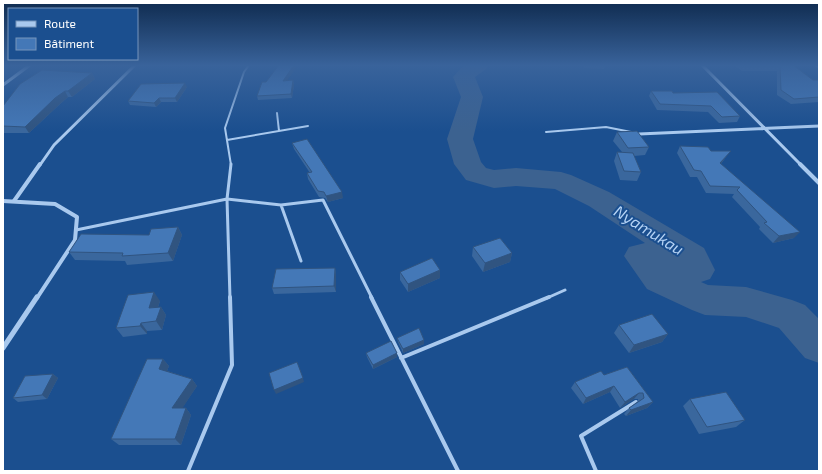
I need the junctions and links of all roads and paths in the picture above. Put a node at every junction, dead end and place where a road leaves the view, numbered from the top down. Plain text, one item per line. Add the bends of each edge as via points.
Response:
1 (113, 87) edge
2 (238, 87) edge
3 (724, 87) edge
4 (277, 113) dead end
5 (308, 126) dead end
6 (819, 126) edge
7 (765, 127) junction
8 (279, 131) junction
9 (546, 132) dead end
10 (639, 134) joint
11 (227, 140) junction
12 (819, 183) edge
13 (227, 199) junction
14 (3, 201) edge
15 (14, 202) junction
16 (281, 205) junction
17 (76, 230) junction
18 (301, 260) dead end
19 (565, 290) dead end
20 (3, 348) edge
21 (402, 358) junction
22 (636, 402) edge
23 (188, 471) edge
24 (458, 471) edge
25 (596, 471) edge

1 - 15 street via 54,145
2 - 11 lane via 225,128
3 - 7 street
4 - 8 lane
5 - 8 lane
6 - 7 street
7 - 10 street
7 - 12 street
8 - 11 lane
9 - 10 lane via 606,127
11 - 13 lane via 231,167
13 - 16 lane
13 - 17 lane
13 - 23 lane via 232,365
14 - 15 street
15 - 17 street via 55,204 77,217
16 - 18 lane
16 - 21 lane via 323,200
17 - 20 street via 75,240
19 - 21 lane
21 - 24 lane
22 - 25 lane via 581,436

